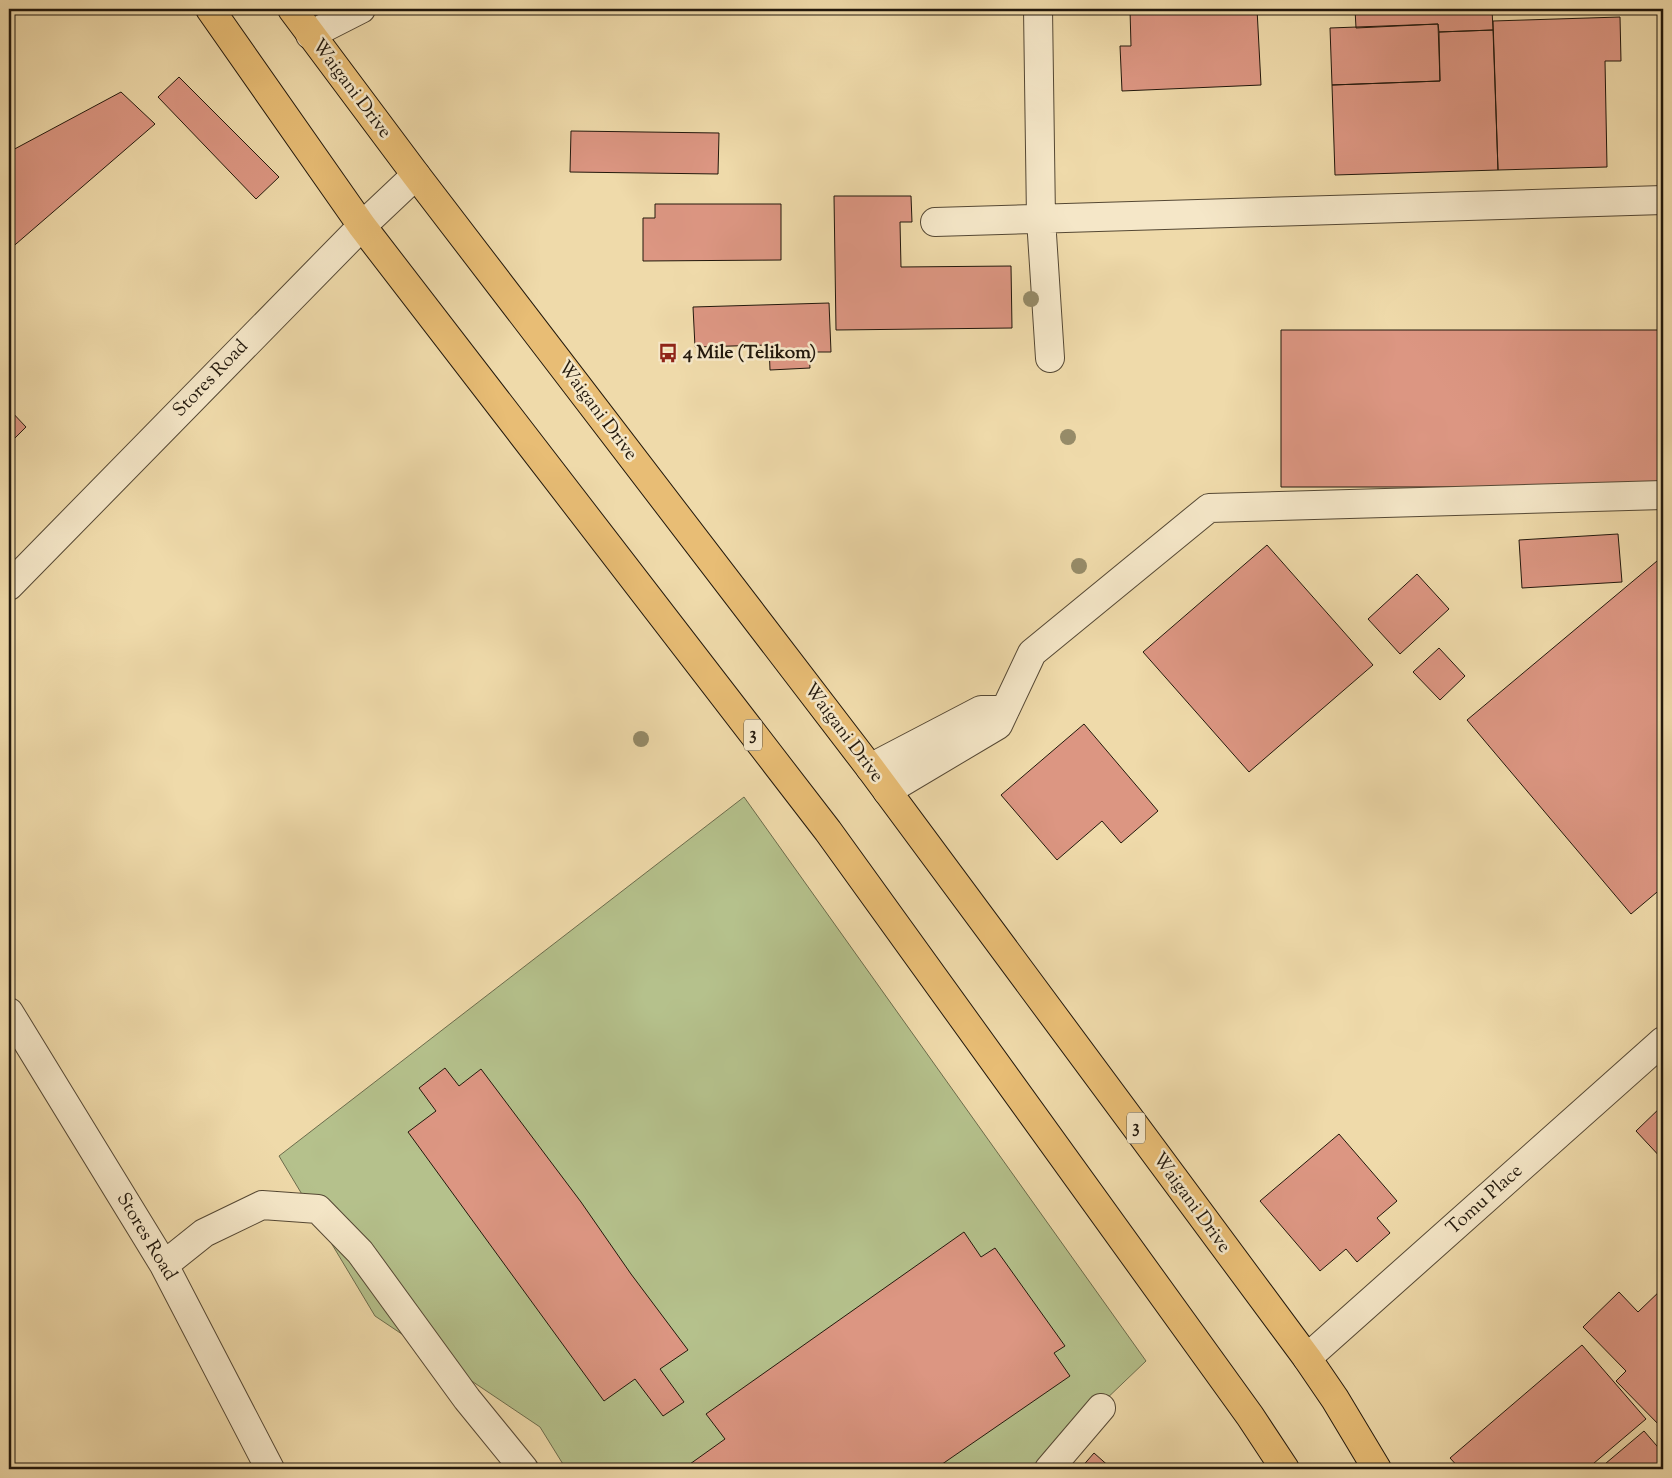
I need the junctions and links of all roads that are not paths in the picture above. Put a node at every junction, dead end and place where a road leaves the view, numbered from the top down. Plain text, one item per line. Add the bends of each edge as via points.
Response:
1 (210, 9) edge
2 (292, 9) edge
3 (361, 9) edge
4 (1038, 9) edge
5 (310, 35) junction
6 (416, 175) junction
7 (1663, 200) edge
8 (1042, 219) junction
9 (935, 222) dead end
10 (362, 226) junction
11 (1050, 358) dead end
12 (1663, 495) edge
13 (9, 586) edge
14 (1005, 710) junction
15 (870, 768) junction
16 (887, 791) junction
17 (9, 1012) edge
18 (1663, 1042) edge
19 (164, 1265) junction
20 (1306, 1358) junction
21 (1101, 1408) dead end
22 (270, 1469) edge
23 (524, 1469) edge
24 (1049, 1469) edge
25 (1285, 1469) edge
26 (1377, 1469) edge

1 - 10 highway, 3
2 - 5 highway, Waigani Drive / 3
3 - 5 street
4 - 8 street
5 - 6 highway, Waigani Drive / 3
6 - 10 street, Stores Road
6 - 15 highway, Waigani Drive / 3
7 - 8 street
8 - 9 street
8 - 11 street
10 - 13 street, Stores Road
10 - 25 highway, 3 via 828,832
12 - 14 street via 1209,508 1032,653
14 - 15 street via 981,710
14 - 16 street via 998,725
15 - 16 highway, Waigani Drive / 3
16 - 20 highway, Waigani Drive / 3
17 - 19 street, Stores Road
18 - 20 street, Tomu Place
19 - 22 street, Stores Road
19 - 23 street via 204,1233 262,1205 318,1209 360,1252 467,1399
20 - 26 highway, Waigani Drive / 3
21 - 24 street

